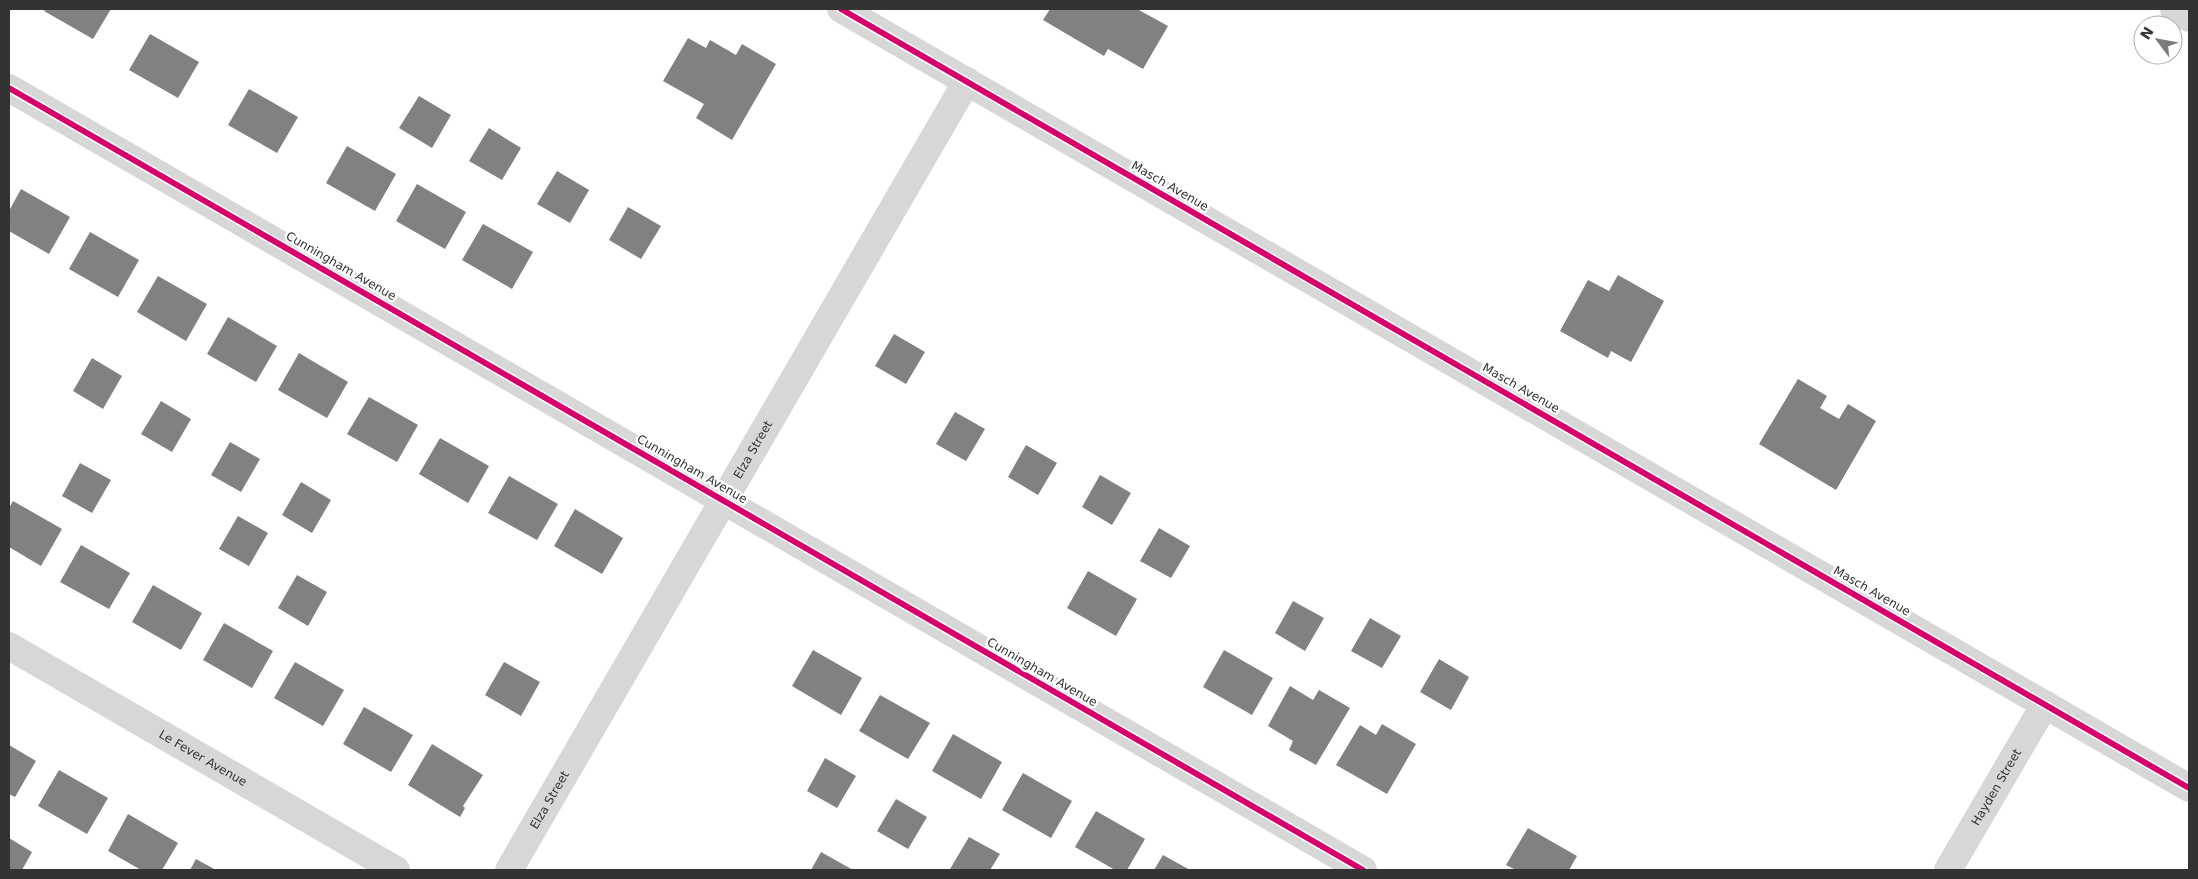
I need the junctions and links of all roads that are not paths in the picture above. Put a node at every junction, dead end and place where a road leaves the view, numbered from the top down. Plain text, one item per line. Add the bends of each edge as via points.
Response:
1 (842, 9) edge
2 (2174, 9) edge
3 (2189, 18) edge
4 (967, 82) junction
5 (9, 88) edge
6 (724, 500) junction
7 (9, 646) edge
8 (2045, 704) junction
9 (2189, 788) edge
10 (396, 870) edge
11 (509, 870) edge
12 (1363, 870) edge
13 (1948, 870) edge

1 - 4 street, Masch Avenue
2 - 3 street
4 - 6 street, Elza Street
4 - 8 street, Masch Avenue
5 - 6 street, Cunningham Avenue
6 - 11 street, Elza Street
6 - 12 street, Cunningham Avenue
7 - 10 street, Le Fever Avenue
8 - 9 street, Masch Avenue
8 - 13 street, Hayden Street

